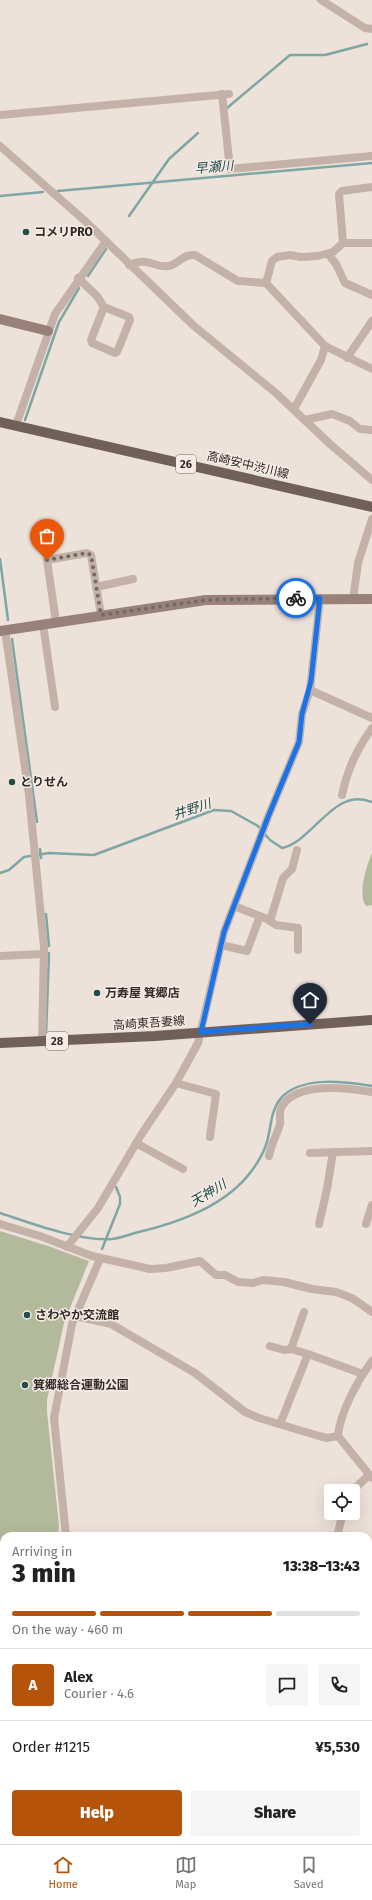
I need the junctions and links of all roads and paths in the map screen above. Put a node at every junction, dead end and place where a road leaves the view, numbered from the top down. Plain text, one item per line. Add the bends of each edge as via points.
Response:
1 (321, 0) edge
2 (372, 29) edge
3 (0, 115) edge
4 (0, 146) edge
5 (372, 156) edge
6 (372, 187) edge
7 (106, 241) junction
8 (343, 243) junction
9 (372, 243) edge
10 (328, 254) junction
11 (129, 265) junction
12 (78, 278) junction
13 (266, 283) junction
14 (372, 295) edge
15 (104, 307) junction
16 (0, 319) edge
17 (372, 321) edge
18 (48, 331) junction
19 (325, 346) junction
20 (347, 358) junction
21 (372, 369) edge
22 (294, 409) junction
23 (305, 420) junction
24 (0, 422) edge
25 (16, 425) junction
26 (372, 430) edge
27 (372, 480) edge
28 (372, 507) edge
29 (372, 519) edge
30 (133, 579) dead end
31 (96, 587) junction
32 (320, 598) junction
33 (372, 598) edge
34 (353, 599) junction
35 (101, 615) junction
36 (56, 622) junction
37 (43, 624) junction
38 (2, 631) edge
39 (310, 690) junction
40 (55, 707) dead end
41 (372, 718) edge
42 (372, 728) edge
43 (342, 795) dead end
44 (297, 850) dead end
45 (234, 906) junction
46 (260, 916) junction
47 (270, 921) junction
48 (221, 945) junction
49 (298, 950) dead end
50 (44, 954) junction
51 (0, 956) edge
52 (372, 1020) edge
53 (201, 1032) junction
54 (42, 1042) junction
55 (0, 1043) edge
56 (176, 1083) junction
57 (372, 1092) edge
58 (210, 1137) dead end
59 (136, 1143) junction
60 (372, 1151) edge
61 (333, 1152) junction
62 (310, 1153) dead end
63 (269, 1156) dead end
64 (183, 1169) dead end
65 (372, 1205) edge
66 (0, 1224) edge
67 (319, 1224) dead end
68 (366, 1224) dead end
69 (70, 1244) junction
70 (100, 1259) junction
71 (304, 1312) dead end
72 (372, 1312) edge
73 (75, 1316) junction
74 (270, 1346) dead end
75 (291, 1349) junction
76 (308, 1354) junction
77 (372, 1361) edge
78 (363, 1374) junction
79 (280, 1424) junction
80 (338, 1436) junction
81 (371, 1476) edge
82 (360, 1485) edge
83 (341, 1520) edge
84 (66, 1532) edge
85 (339, 1532) edge

1 - 2 street via 365,28
3 - 5 street via 226,94 230,168
4 - 7 street
6 - 8 street via 342,191 339,194
7 - 11 street
7 - 12 street
8 - 9 street
8 - 10 street
10 - 13 street via 310,258 290,255 277,257 272,261
10 - 14 street via 345,283
11 - 13 street via 144,260 170,266 188,255 195,255 238,281
11 - 22 street via 194,326
12 - 15 street via 97,296
12 - 18 street via 55,314
13 - 19 street
15 - 15 street via 129,317 130,320 115,353 92,343 91,340
16 - 18 street
17 - 20 street
18 - 25 street
19 - 20 street
19 - 22 street via 321,360
20 - 21 street
22 - 23 street
23 - 26 street via 332,414 350,421 360,429
23 - 27 street
24 - 25 main road, 高崎安中渋川線 / 26
25 - 28 main road, 高崎安中渋川線 / 26
29 - 34 street via 358,563
30 - 31 street
31 - 35 street
31 - 36 street via 91,555 87,553 47,560
32 - 34 street
32 - 35 street via 206,600
32 - 39 street
33 - 34 street
35 - 36 street
36 - 37 street
37 - 38 street
37 - 40 street
38 - 50 street via 29,794
39 - 41 street
39 - 45 street via 302,714 297,750 264,825
42 - 43 street via 358,747 347,773
44 - 47 street via 292,869 284,878
45 - 46 street
45 - 48 street
46 - 47 street
46 - 48 street via 247,951
47 - 49 street via 276,925 298,928
48 - 53 street
50 - 51 street
50 - 54 street
52 - 53 main road, 高崎東吾妻線 / 28
53 - 54 main road, 高崎東吾妻線 / 28
53 - 56 street via 196,1049
54 - 55 main road, 高崎東吾妻線 / 28
56 - 58 street via 216,1094
56 - 59 street
57 - 63 street via 335,1087 309,1091 288,1100 280,1111 280,1123
59 - 64 street
59 - 69 street via 111,1187
60 - 61 street
61 - 62 street
61 - 67 street
65 - 68 street
66 - 69 street
69 - 70 street
70 - 72 street via 150,1269 200,1261 216,1275 225,1275 238,1282 284,1282 336,1292 352,1298
70 - 73 street
71 - 75 street
73 - 79 street via 111,1324 195,1373 245,1412
73 - 84 street via 68,1338 54,1418
74 - 75 street
75 - 76 street
76 - 78 street
76 - 79 street
77 - 78 street
78 - 80 street via 339,1424
79 - 80 street via 327,1438
80 - 81 street
81 - 82 street
83 - 85 street

